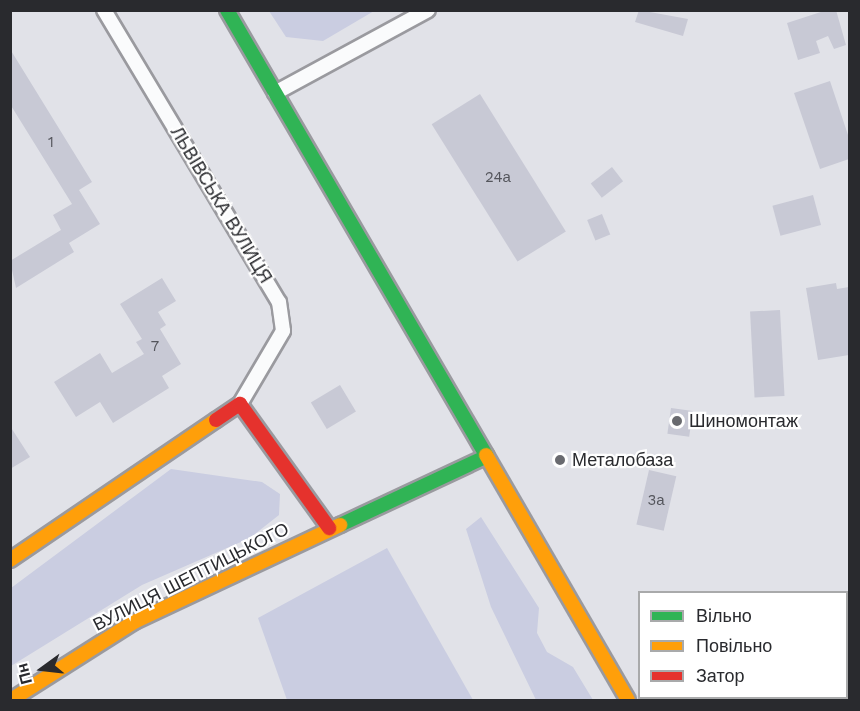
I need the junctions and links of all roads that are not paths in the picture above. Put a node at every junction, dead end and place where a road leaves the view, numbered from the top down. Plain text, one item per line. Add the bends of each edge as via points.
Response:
1 (104, 10) edge
2 (227, 10) edge
3 (428, 10) edge
4 (275, 93) junction
5 (240, 404) junction
6 (487, 456) junction
7 (329, 528) junction
8 (10, 560) edge
9 (11, 700) edge
10 (628, 700) edge

1 - 5 street, ЛЬВІВСЬКА ВУЛИЦЯ via 279,302 283,331
2 - 4 main road
3 - 4 street
4 - 6 main road
5 - 7 main road
5 - 8 main road
6 - 7 main road, ВУЛИЦЯ ШЕПТИЦЬКОГО
6 - 10 main road
7 - 9 main road, ВУЛИЦЯ ШЕПТИЦЬКОГО via 134,622

